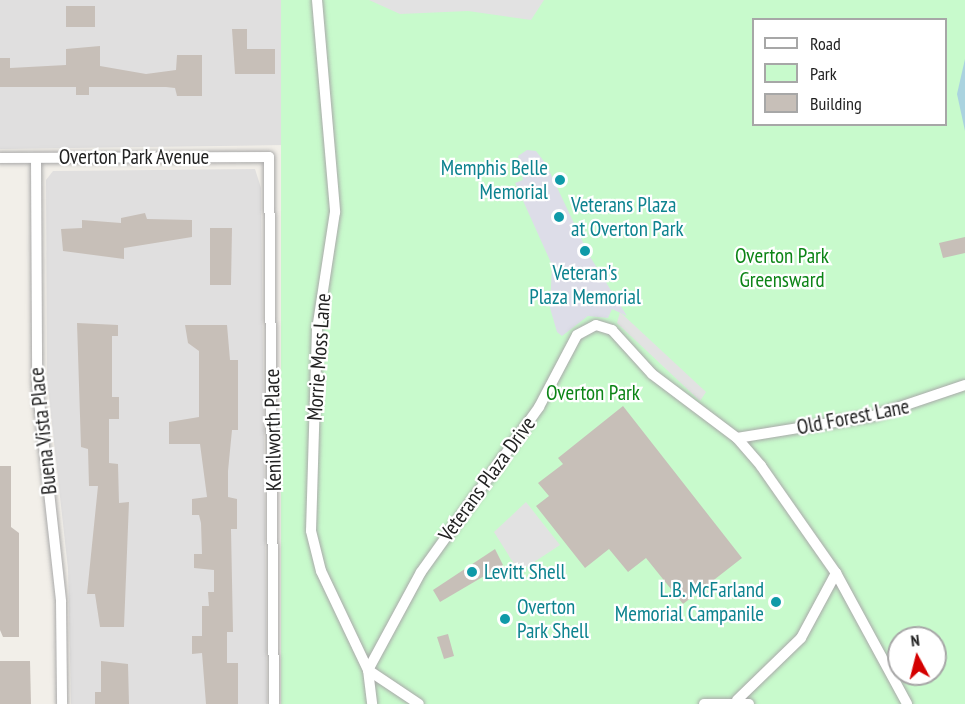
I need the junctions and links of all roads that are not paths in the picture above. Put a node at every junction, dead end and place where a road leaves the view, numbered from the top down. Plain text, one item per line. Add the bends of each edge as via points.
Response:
1 (317, 0) edge
2 (269, 157) joint
3 (0, 158) edge
4 (36, 158) junction
5 (965, 385) edge
6 (737, 438) junction
7 (836, 573) junction
8 (368, 670) junction
9 (737, 700) junction
10 (62, 704) edge
11 (274, 704) edge
12 (372, 704) edge
13 (419, 704) edge
14 (704, 704) edge
15 (749, 704) edge
16 (908, 704) edge

1 - 8 street, Morrie Moss Lane via 335,212 317,330 311,531 321,571
2 - 4 street, Overton Park Avenue
2 - 11 street, Kenilworth Place
3 - 4 street, Overton Park Avenue
4 - 10 street, Buena Vista Place via 37,383 62,602
5 - 6 street, Old Forest Lane via 873,416
6 - 7 street, Veterans Plaza Drive via 789,500
6 - 8 street, Veterans Plaza Drive via 652,374 612,330 596,325 580,330 539,407 421,572
7 - 9 street via 796,646
7 - 16 street, Veterans Plaza Drive
8 - 12 street, Morrie Moss Lane
8 - 13 street
9 - 14 street
9 - 15 street

